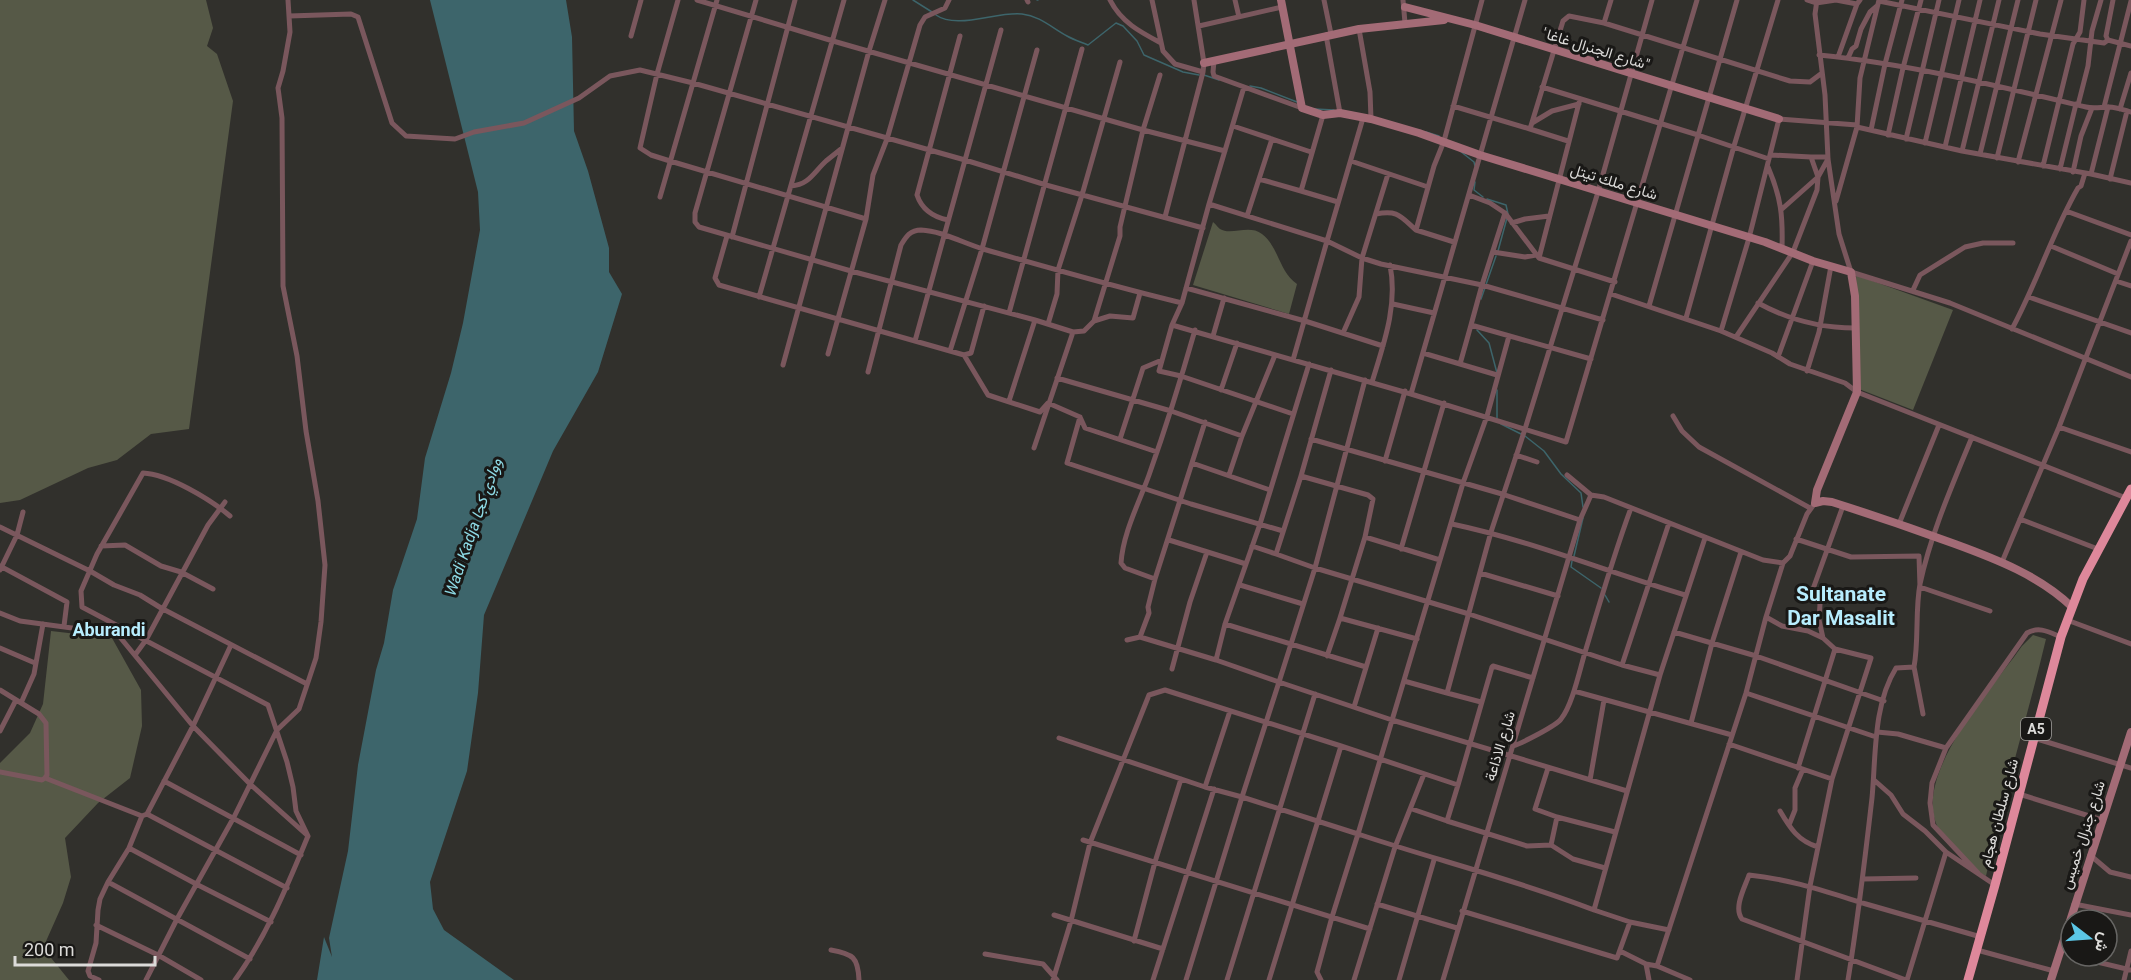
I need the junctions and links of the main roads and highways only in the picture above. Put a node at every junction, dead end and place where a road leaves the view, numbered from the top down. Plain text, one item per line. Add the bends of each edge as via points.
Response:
1 (1282, 3) edge
2 (1404, 3) edge
3 (1450, 20) junction
4 (1290, 43) junction
5 (1204, 63) road end
6 (1779, 119) road end
7 (2129, 493) edge
8 (2072, 607) junction
9 (2131, 732) edge
10 (1968, 980) edge
11 (2051, 980) edge

1 - 4 main road
2 - 3 main road, "شارع الجنرال غاغا"
3 - 4 main road via 1359,29
3 - 6 main road, "شارع الجنرال غاغا"
4 - 5 main road
4 - 8 main road, شارع ملك تيتل via 1302,108 1323,115 1340,113 1367,118 1444,141 1851,272 1857,392 1812,505 1823,501 1843,506 2002,562
7 - 8 highway, شارع سلطان هجام / A5
8 - 10 highway, شارع سلطان هجام / A5
9 - 11 main road, شارع جنرال خميس

